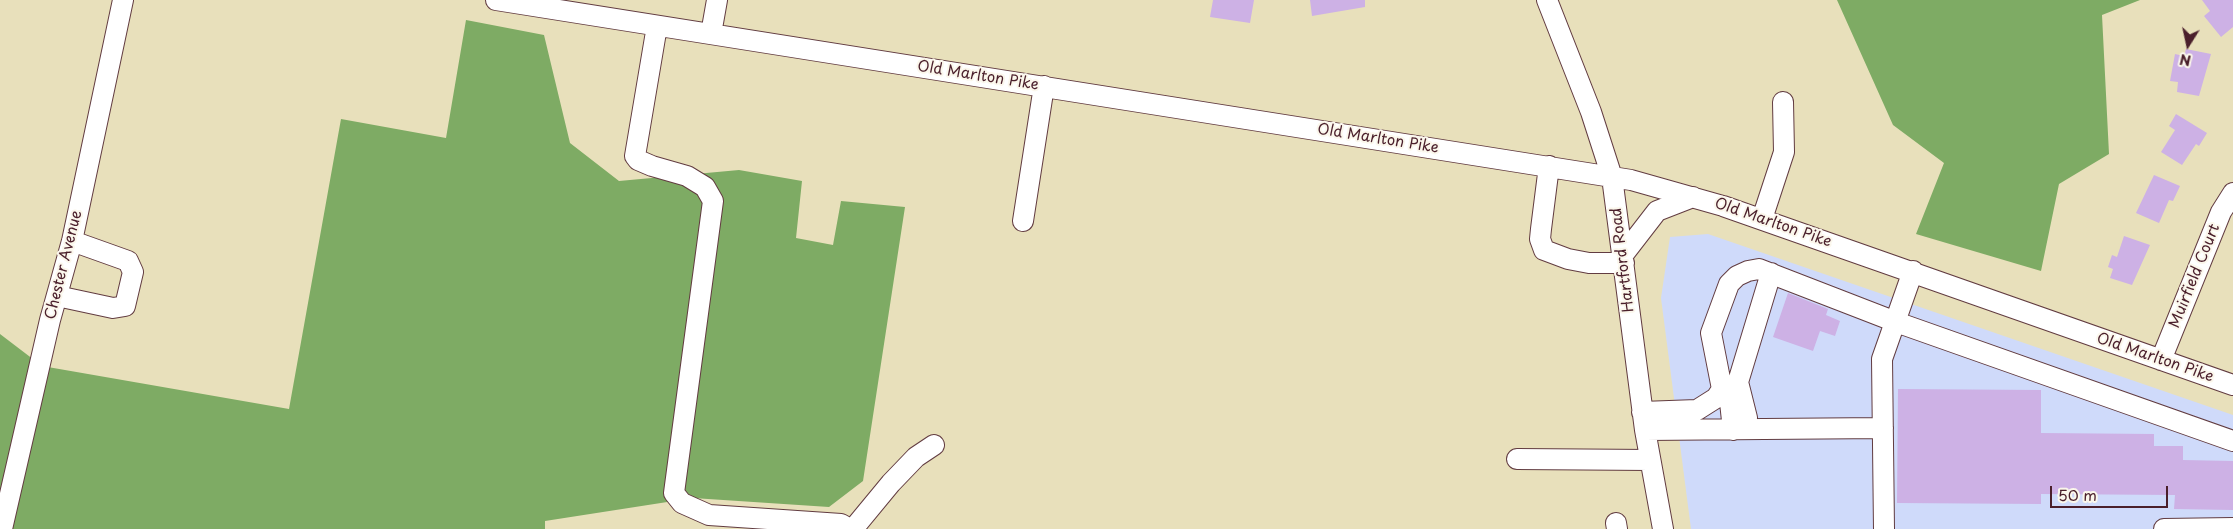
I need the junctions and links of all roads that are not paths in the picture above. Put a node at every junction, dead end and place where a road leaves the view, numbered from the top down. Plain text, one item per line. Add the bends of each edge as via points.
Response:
1 (123, 0) edge
2 (496, 0) edge
3 (717, 0) edge
4 (1547, 0) edge
5 (657, 26) junction
6 (711, 34) junction
7 (1044, 86) junction
8 (1783, 102) dead end
9 (1549, 166) junction
10 (1612, 177) junction
11 (2233, 193) edge
12 (1693, 197) junction
13 (1762, 219) junction
14 (1023, 220) dead end
15 (72, 241) junction
16 (1624, 259) junction
17 (1913, 272) junction
18 (1771, 273) junction
19 (57, 296) junction
20 (1896, 322) junction
21 (2161, 360) junction
22 (1726, 381) junction
23 (2233, 385) edge
24 (1643, 421) junction
25 (1883, 428) junction
26 (1741, 430) junction
27 (2233, 441) edge
28 (934, 445) dead end
29 (1517, 459) dead end
30 (1650, 460) junction
31 (735, 523) edge
32 (2233, 528) edge
33 (2, 529) edge
34 (851, 529) edge
35 (1663, 529) edge
36 (1884, 529) edge
37 (2164, 529) edge

1 - 15 street, Chester Avenue
2 - 5 street, Old Marlton Pike
3 - 6 street
4 - 10 street, Hartford Road via 1591,112
5 - 6 street, Old Marlton Pike
5 - 31 street via 635,156 652,166 687,176 705,187 713,201 674,492 682,503
6 - 7 street, Old Marlton Pike
7 - 9 street, Old Marlton Pike
7 - 14 street
8 - 13 street via 1784,152
9 - 10 street, Old Marlton Pike
9 - 16 street via 1540,240 1544,250 1575,260
10 - 12 street, Old Marlton Pike
10 - 16 street, Hartford Road
11 - 21 street, Muirfield Court via 2221,212
12 - 13 street, Old Marlton Pike
12 - 16 street via 1657,211
13 - 17 street, Old Marlton Pike
15 - 19 street, Chester Avenue
15 - 19 street via 128,260 134,272 124,306 113,308
16 - 24 street, Hartford Road
17 - 20 street
17 - 21 street, Old Marlton Pike
18 - 20 street
18 - 22 street
18 - 22 street via 1759,269 1748,271 1729,284 1711,333
19 - 33 street, Chester Avenue
20 - 25 street via 1882,359
20 - 27 street
21 - 23 street, Old Marlton Pike
22 - 24 street via 1716,398 1697,410
22 - 26 street
24 - 26 street
24 - 30 street, Hartford Road
25 - 26 street
25 - 36 street
28 - 34 street via 916,457
29 - 30 street
30 - 35 street, Hartford Road
31 - 34 street via 841,524
32 - 37 street

